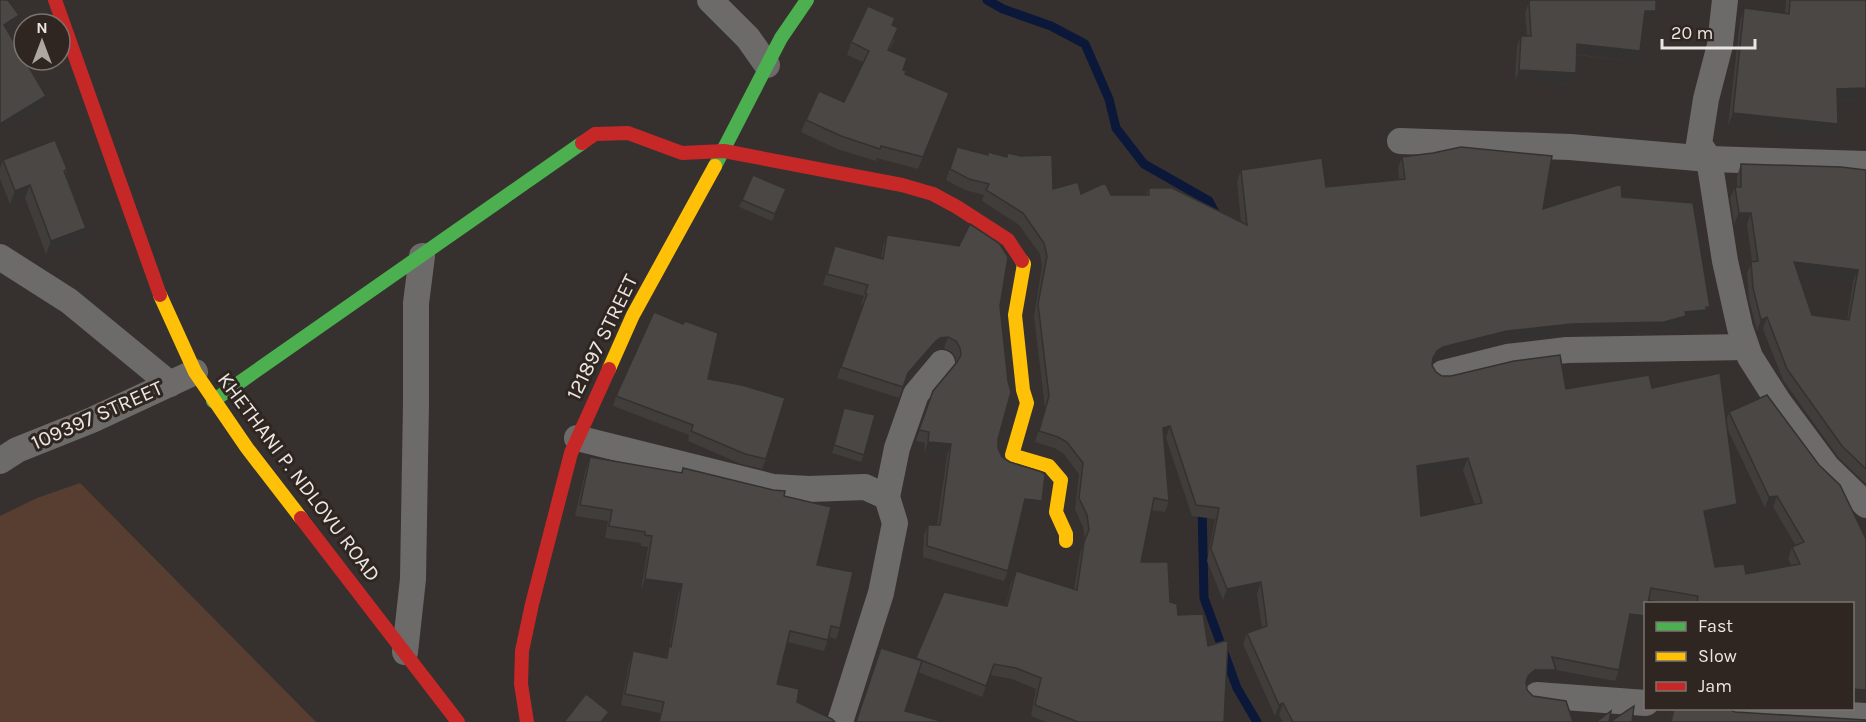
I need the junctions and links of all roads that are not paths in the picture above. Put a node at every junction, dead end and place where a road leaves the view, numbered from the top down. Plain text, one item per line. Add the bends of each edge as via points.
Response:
1 (56, 0) edge
2 (710, 0) edge
3 (807, 0) edge
4 (1725, 0) edge
5 (767, 65) junction
6 (1400, 141) dead end
7 (724, 151) junction
8 (1709, 159) junction
9 (1866, 164) edge
10 (422, 256) junction
11 (0, 257) edge
12 (1746, 346) junction
13 (942, 363) dead end
14 (195, 372) junction
15 (1443, 373) edge
16 (171, 384) junction
17 (213, 400) junction
18 (577, 438) junction
19 (0, 461) edge
20 (886, 497) junction
21 (1866, 505) edge
22 (1066, 541) dead end
23 (405, 652) junction
24 (1536, 695) edge
25 (1644, 703) edge
26 (1766, 710) edge
27 (1866, 716) edge
28 (458, 722) edge
29 (527, 722) edge
30 (840, 722) edge

1 - 14 street, KHETHANI P. NDLOVU ROAD via 160,296
2 - 5 street via 748,38
3 - 5 street, 121897 STREET
4 - 8 street via 1720,45 1699,144
5 - 7 street, 121897 STREET
6 - 8 street via 1570,147
7 - 10 street via 682,153 628,133 595,134
7 - 18 street, 121897 STREET via 633,315
7 - 22 street via 933,194 1008,240 1024,264 1015,315 1027,403 1012,455 1049,466 1061,480 1056,512
8 - 9 street
8 - 12 street via 1725,261
10 - 17 street
10 - 23 street via 416,303 413,579
11 - 16 street via 69,301
12 - 15 street via 1567,350 1507,357
12 - 21 street via 1778,400 1827,467
13 - 20 street via 916,394 897,448
14 - 16 street, 109397 STREET
14 - 17 street, KHETHANI P. NDLOVU ROAD
16 - 19 street, 109397 STREET via 17,450
17 - 23 street, KHETHANI P. NDLOVU ROAD
18 - 20 street via 773,487 865,487
18 - 29 street, 121897 STREET via 522,651 521,684
20 - 30 street via 895,523 881,593
23 - 28 street, KHETHANI P. NDLOVU ROAD
24 - 25 street
26 - 27 street

